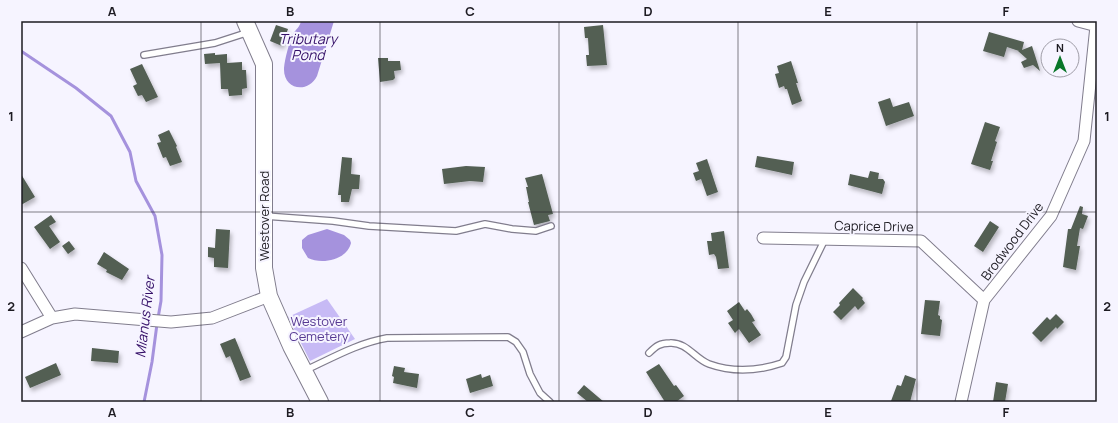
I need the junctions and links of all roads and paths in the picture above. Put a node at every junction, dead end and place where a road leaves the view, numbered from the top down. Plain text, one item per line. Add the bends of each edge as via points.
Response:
1 (1078, 21) edge
2 (247, 26) edge
3 (1097, 26) edge
4 (144, 55) dead end
5 (265, 216) junction
6 (552, 226) dead end
7 (763, 238) dead end
8 (825, 239) junction
9 (21, 268) edge
10 (269, 296) junction
11 (984, 300) junction
12 (52, 318) junction
13 (21, 332) edge
14 (649, 353) dead end
15 (304, 371) junction
16 (317, 400) edge
17 (550, 402) edge
18 (961, 402) edge

1 - 3 street
2 - 4 lane via 215,43
2 - 5 street, Westover Road via 264,64
3 - 11 street, Brodwood Drive via 1084,141 1051,216
5 - 6 lane via 456,231 485,224 536,232
5 - 10 street, Westover Road via 264,268
7 - 8 street, Caprice Drive
8 - 11 street, Caprice Drive via 921,241
8 - 14 lane via 796,305 786,357 782,363 750,371 731,370 708,364 682,344 674,342 657,344
9 - 12 street
10 - 12 street via 212,318 171,322 75,314
10 - 15 street, Westover Road
11 - 18 street, Brodwood Drive
12 - 13 street
15 - 16 street, Westover Road
15 - 17 lane via 373,340 508,338 516,342 523,352 540,393

